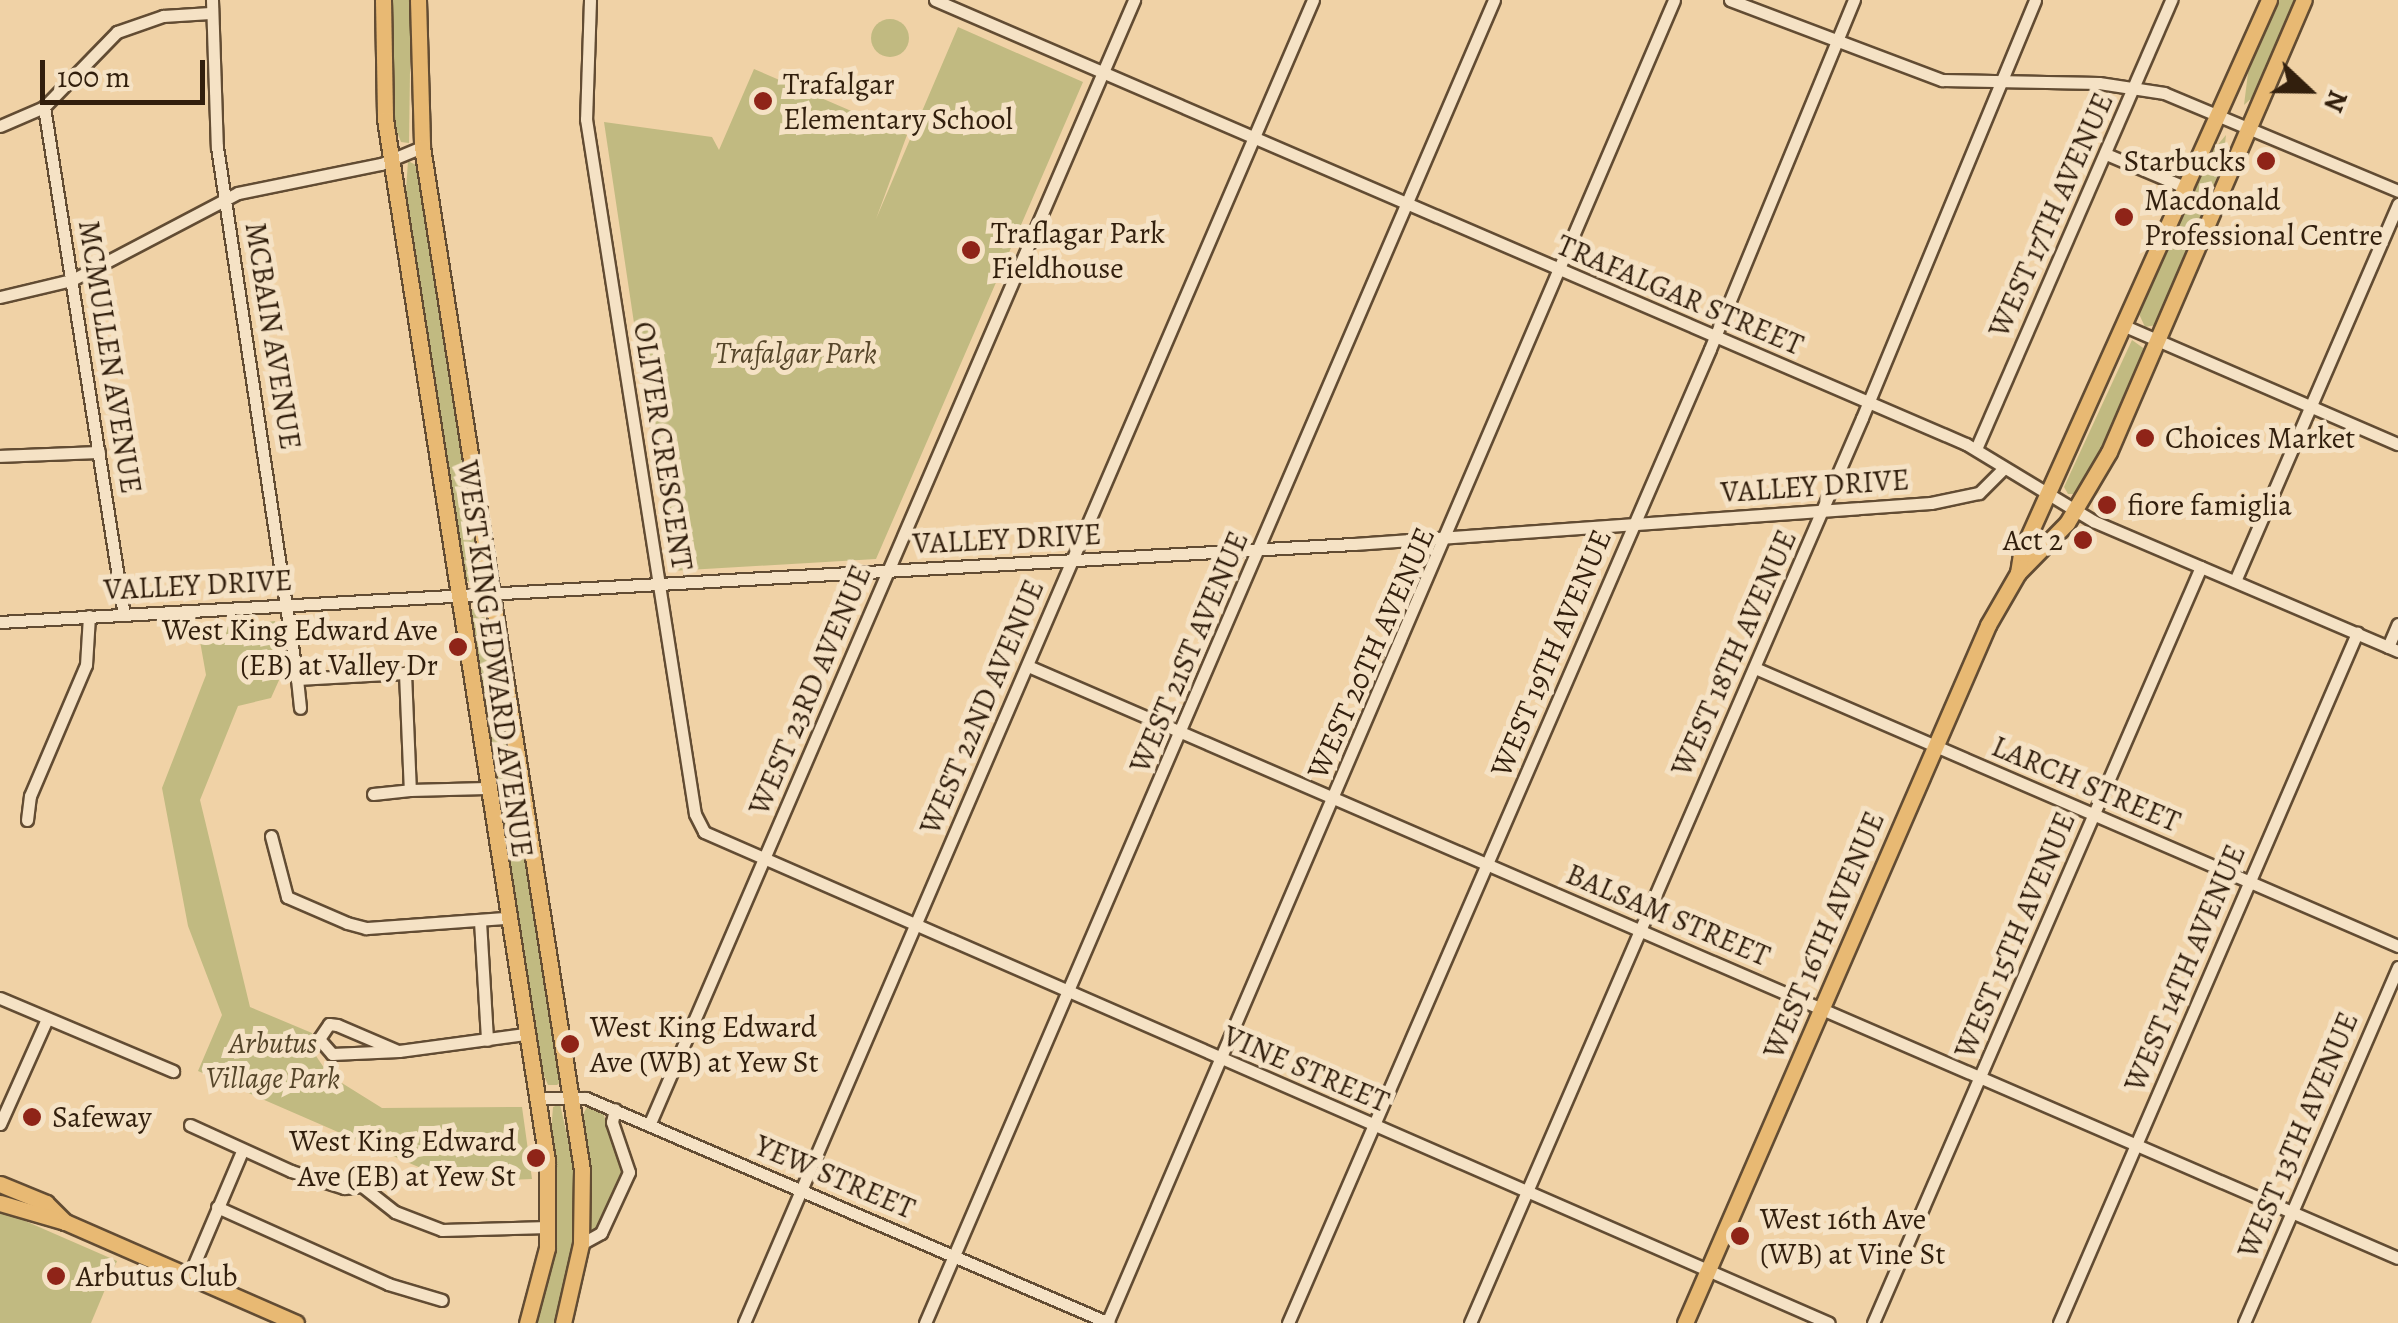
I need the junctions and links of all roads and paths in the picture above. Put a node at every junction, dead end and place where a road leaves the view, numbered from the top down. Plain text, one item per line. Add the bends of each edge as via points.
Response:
1 (382, 0) edge
2 (418, 0) edge
3 (590, 0) edge
4 (935, 0) edge
5 (1134, 0) edge
6 (1313, 0) edge
7 (1494, 0) edge
8 (1674, 0) edge
9 (1730, 0) edge
10 (1854, 0) edge
11 (2036, 0) edge
12 (2170, 0) edge
13 (2269, 0) edge
14 (2304, 0) edge
15 (952, 3) edge
16 (211, 7) edge
17 (1836, 44) junction
18 (1104, 72) junction
19 (2000, 86) junction
20 (2134, 87) junction
21 (44, 107) junction
22 (2218, 113) junction
23 (0, 126) edge
24 (2250, 126) junction
25 (1256, 138) junction
26 (422, 147) junction
27 (2106, 154) junction
28 (392, 160) junction
29 (2186, 188) junction
30 (2398, 190) edge
31 (226, 199) junction
32 (2398, 204) edge
33 (1409, 206) junction
34 (1562, 271) junction
35 (72, 280) junction
36 (0, 297) edge
37 (2127, 327) junction
38 (1715, 338) junction
39 (2158, 340) junction
40 (1868, 403) junction
41 (2311, 406) junction
42 (2398, 444) edge
43 (1976, 450) junction
44 (99, 452) junction
45 (0, 456) edge
46 (2004, 468) junction
47 (2051, 496) junction
48 (1824, 509) junction
49 (2075, 510) junction
50 (1634, 524) junction
51 (1448, 536) junction
52 (1260, 550) junction
53 (1074, 560) junction
54 (2200, 566) junction
55 (889, 570) junction
56 (2018, 573) junction
57 (2235, 581) junction
58 (660, 584) junction
59 (494, 593) junction
60 (458, 595) junction
61 (290, 606) junction
62 (124, 615) junction
63 (89, 616) junction
64 (0, 622) edge
65 (2398, 624) edge
66 (2357, 633) junction
67 (2393, 649) edge
68 (1028, 666) junction
69 (1754, 668) junction
70 (297, 679) junction
71 (300, 708) dead end
72 (1181, 732) junction
73 (1935, 746) junction
74 (486, 788) junction
75 (410, 790) junction
76 (373, 794) dead end
77 (1334, 799) junction
78 (2094, 815) junction
79 (28, 820) dead end
80 (272, 836) dead end
81 (762, 862) junction
82 (1487, 864) junction
83 (2249, 882) junction
84 (506, 918) junction
85 (480, 920) junction
86 (915, 927) junction
87 (1640, 931) junction
88 (2398, 946) edge
89 (2398, 967) edge
90 (1068, 994) junction
91 (0, 998) edge
92 (1822, 1009) junction
93 (46, 1021) junction
94 (525, 1034) junction
95 (487, 1040) junction
96 (398, 1051) junction
97 (1221, 1060) junction
98 (172, 1071) dead end
99 (1980, 1078) junction
100 (570, 1094) junction
101 (538, 1098) junction
102 (615, 1109) junction
103 (650, 1123) junction
104 (0, 1124) edge
105 (190, 1125) dead end
106 (1374, 1126) junction
107 (2136, 1144) junction
108 (242, 1151) junction
109 (0, 1184) edge
110 (801, 1190) junction
111 (1526, 1192) junction
112 (0, 1203) edge
113 (218, 1207) junction
114 (2291, 1212) junction
115 (65, 1222) junction
116 (548, 1226) junction
117 (581, 1244) junction
118 (954, 1256) junction
119 (2398, 1258) edge
120 (1708, 1270) junction
121 (189, 1276) junction
122 (442, 1300) dead end
123 (296, 1323) edge
124 (527, 1323) edge
125 (563, 1323) edge
126 (744, 1323) edge
127 (926, 1323) edge
128 (1108, 1323) edge
129 (1288, 1323) edge
130 (1470, 1323) edge
131 (1685, 1323) edge
132 (1829, 1323) edge
133 (1873, 1323) edge
134 (2059, 1323) edge
135 (2244, 1323) edge

1 - 28 main road, WEST KING EDWARD AVENUE via 382,92
2 - 26 main road, WEST KING EDWARD AVENUE
3 - 58 street, OLIVER CRESCENT via 586,119
4 - 15 street, TRAFALGAR STREET
5 - 18 street, WEST 23RD AVENUE
6 - 25 street, WEST 22ND AVENUE
7 - 33 street, WEST 21ST AVENUE
8 - 34 street, WEST 20TH AVENUE
9 - 17 street
10 - 17 street, WEST 19TH AVENUE
11 - 19 street, WEST 18TH AVENUE
12 - 20 street, WEST 17TH AVENUE
13 - 22 main road, WEST 16TH AVENUE
14 - 24 main road, WEST 16TH AVENUE
15 - 18 street, TRAFALGAR STREET
16 - 21 street via 117,32
16 - 31 street, MCBAIN AVENUE via 214,111
17 - 19 street via 1914,74
17 - 38 street, WEST 19TH AVENUE
18 - 25 street, TRAFALGAR STREET
18 - 55 street, WEST 23RD AVENUE
19 - 20 street
19 - 40 street, WEST 18TH AVENUE
20 - 22 street
20 - 27 street, WEST 17TH AVENUE
21 - 23 street
21 - 35 street, MCMULLEN AVENUE
22 - 24 street
22 - 29 main road, WEST 16TH AVENUE
24 - 30 street
24 - 39 main road, WEST 16TH AVENUE
25 - 33 street, TRAFALGAR STREET
25 - 53 street, WEST 22ND AVENUE
26 - 28 street
26 - 59 main road, WEST KING EDWARD AVENUE
27 - 29 street
27 - 43 street, WEST 17TH AVENUE
28 - 31 street
28 - 60 main road, WEST KING EDWARD AVENUE
29 - 37 main road, WEST 16TH AVENUE
31 - 35 street
31 - 61 street, MCBAIN AVENUE
32 - 41 street
33 - 34 street, TRAFALGAR STREET
33 - 52 street, WEST 21ST AVENUE
34 - 38 street, TRAFALGAR STREET
34 - 51 street, WEST 20TH AVENUE
35 - 36 street
35 - 44 street, MCMULLEN AVENUE
37 - 39 street
37 - 47 main road, WEST 16TH AVENUE
38 - 40 street, TRAFALGAR STREET
38 - 50 street, WEST 19TH AVENUE
39 - 41 street
39 - 49 main road, WEST 16TH AVENUE via 2104,462
40 - 43 street, TRAFALGAR STREET
40 - 48 street, WEST 18TH AVENUE
41 - 42 street
41 - 57 street
43 - 46 street, TRAFALGAR STREET
44 - 45 street
44 - 62 street, MCMULLEN AVENUE
46 - 47 street, TRAFALGAR STREET
46 - 48 street, VALLEY DRIVE via 1994,484 1968,497
47 - 49 street, TRAFALGAR STREET
47 - 56 main road, WEST 16TH AVENUE via 2021,553
48 - 50 street, VALLEY DRIVE
48 - 69 street, WEST 18TH AVENUE
49 - 54 street, TRAFALGAR STREET
49 - 56 main road, WEST 16TH AVENUE
50 - 51 street, VALLEY DRIVE
50 - 82 street, WEST 19TH AVENUE
51 - 52 street, VALLEY DRIVE
51 - 77 street, WEST 20TH AVENUE
52 - 53 street, VALLEY DRIVE
52 - 72 street, WEST 21ST AVENUE
53 - 55 street, VALLEY DRIVE
53 - 68 street, WEST 22ND AVENUE
54 - 57 street, TRAFALGAR STREET
54 - 78 street, WEST 15TH AVENUE
55 - 58 street, VALLEY DRIVE
55 - 81 street, WEST 23RD AVENUE
56 - 73 main road, WEST 16TH AVENUE
57 - 66 street, TRAFALGAR STREET
58 - 59 street, VALLEY DRIVE
58 - 81 street, OLIVER CRESCENT via 699,824 710,838
59 - 60 street, VALLEY DRIVE
59 - 100 main road, WEST KING EDWARD AVENUE
60 - 61 street, VALLEY DRIVE
60 - 74 main road, WEST KING EDWARD AVENUE
61 - 62 street, VALLEY DRIVE
61 - 70 street, MCBAIN AVENUE
62 - 63 street, VALLEY DRIVE
63 - 64 street, VALLEY DRIVE
63 - 79 street via 86,664 30,796
65 - 67 street
66 - 67 street, TRAFALGAR STREET
66 - 83 street, WEST 14TH AVENUE
68 - 72 street, BALSAM STREET
68 - 86 street, WEST 22ND AVENUE
69 - 73 street, LARCH STREET
69 - 87 street, WEST 18TH AVENUE
70 - 71 street, MCBAIN AVENUE
70 - 75 street via 405,674
72 - 77 street, BALSAM STREET
72 - 90 street, WEST 21ST AVENUE
73 - 78 street, LARCH STREET
73 - 92 main road, WEST 16TH AVENUE
74 - 75 street
74 - 84 main road, WEST KING EDWARD AVENUE
75 - 76 street
77 - 82 street, BALSAM STREET
77 - 97 street, WEST 20TH AVENUE
78 - 83 street, LARCH STREET
78 - 99 street, WEST 15TH AVENUE
80 - 85 street via 287,898 346,924
81 - 86 street, VINE STREET
81 - 103 street, WEST 23RD AVENUE
82 - 87 street, BALSAM STREET
82 - 106 street, WEST 19TH AVENUE
83 - 88 street, LARCH STREET
83 - 107 street, WEST 14TH AVENUE
84 - 85 street
84 - 94 main road, WEST KING EDWARD AVENUE
85 - 95 street
86 - 90 street, VINE STREET
86 - 110 street, WEST 22ND AVENUE
87 - 92 street, BALSAM STREET
87 - 111 street, WEST 18TH AVENUE
89 - 114 street, WEST 13TH AVENUE
90 - 97 street, VINE STREET
90 - 118 street, WEST 21ST AVENUE
91 - 93 street
92 - 99 street, BALSAM STREET
92 - 120 main road, WEST 16TH AVENUE
93 - 98 street
93 - 104 street
94 - 95 street
94 - 101 main road, WEST KING EDWARD AVENUE
95 - 96 street
96 - 96 street via 338,1025 329,1024 319,1039 332,1054
97 - 106 street, VINE STREET
97 - 128 street, WEST 20TH AVENUE
99 - 107 street, BALSAM STREET
99 - 133 street, WEST 15TH AVENUE
100 - 101 street, YEW STREET
100 - 102 street, YEW STREET
100 - 117 main road, WEST KING EDWARD AVENUE via 582,1170
101 - 116 main road, WEST KING EDWARD AVENUE
102 - 103 street, YEW STREET
102 - 117 street via 612,1122 629,1172 601,1233
103 - 110 street, YEW STREET
105 - 108 street
106 - 111 street, VINE STREET
106 - 129 street, WEST 19TH AVENUE
107 - 114 street, BALSAM STREET
107 - 134 street, WEST 14TH AVENUE
108 - 113 street
108 - 116 street via 344,1188 362,1186 395,1212 457,1234
109 - 115 main road via 46,1203
110 - 118 street, YEW STREET
110 - 126 street, WEST 22ND AVENUE
111 - 120 street, VINE STREET
111 - 130 street, WEST 18TH AVENUE
112 - 115 main road
113 - 121 street
113 - 122 street via 388,1284
114 - 119 street, BALSAM STREET
114 - 135 street, WEST 13TH AVENUE
115 - 121 main road
116 - 124 main road, WEST KING EDWARD AVENUE
117 - 125 main road, WEST KING EDWARD AVENUE
118 - 127 street, WEST 21ST AVENUE
118 - 128 street, YEW STREET
120 - 131 main road, WEST 16TH AVENUE
120 - 132 street, VINE STREET
121 - 123 main road

